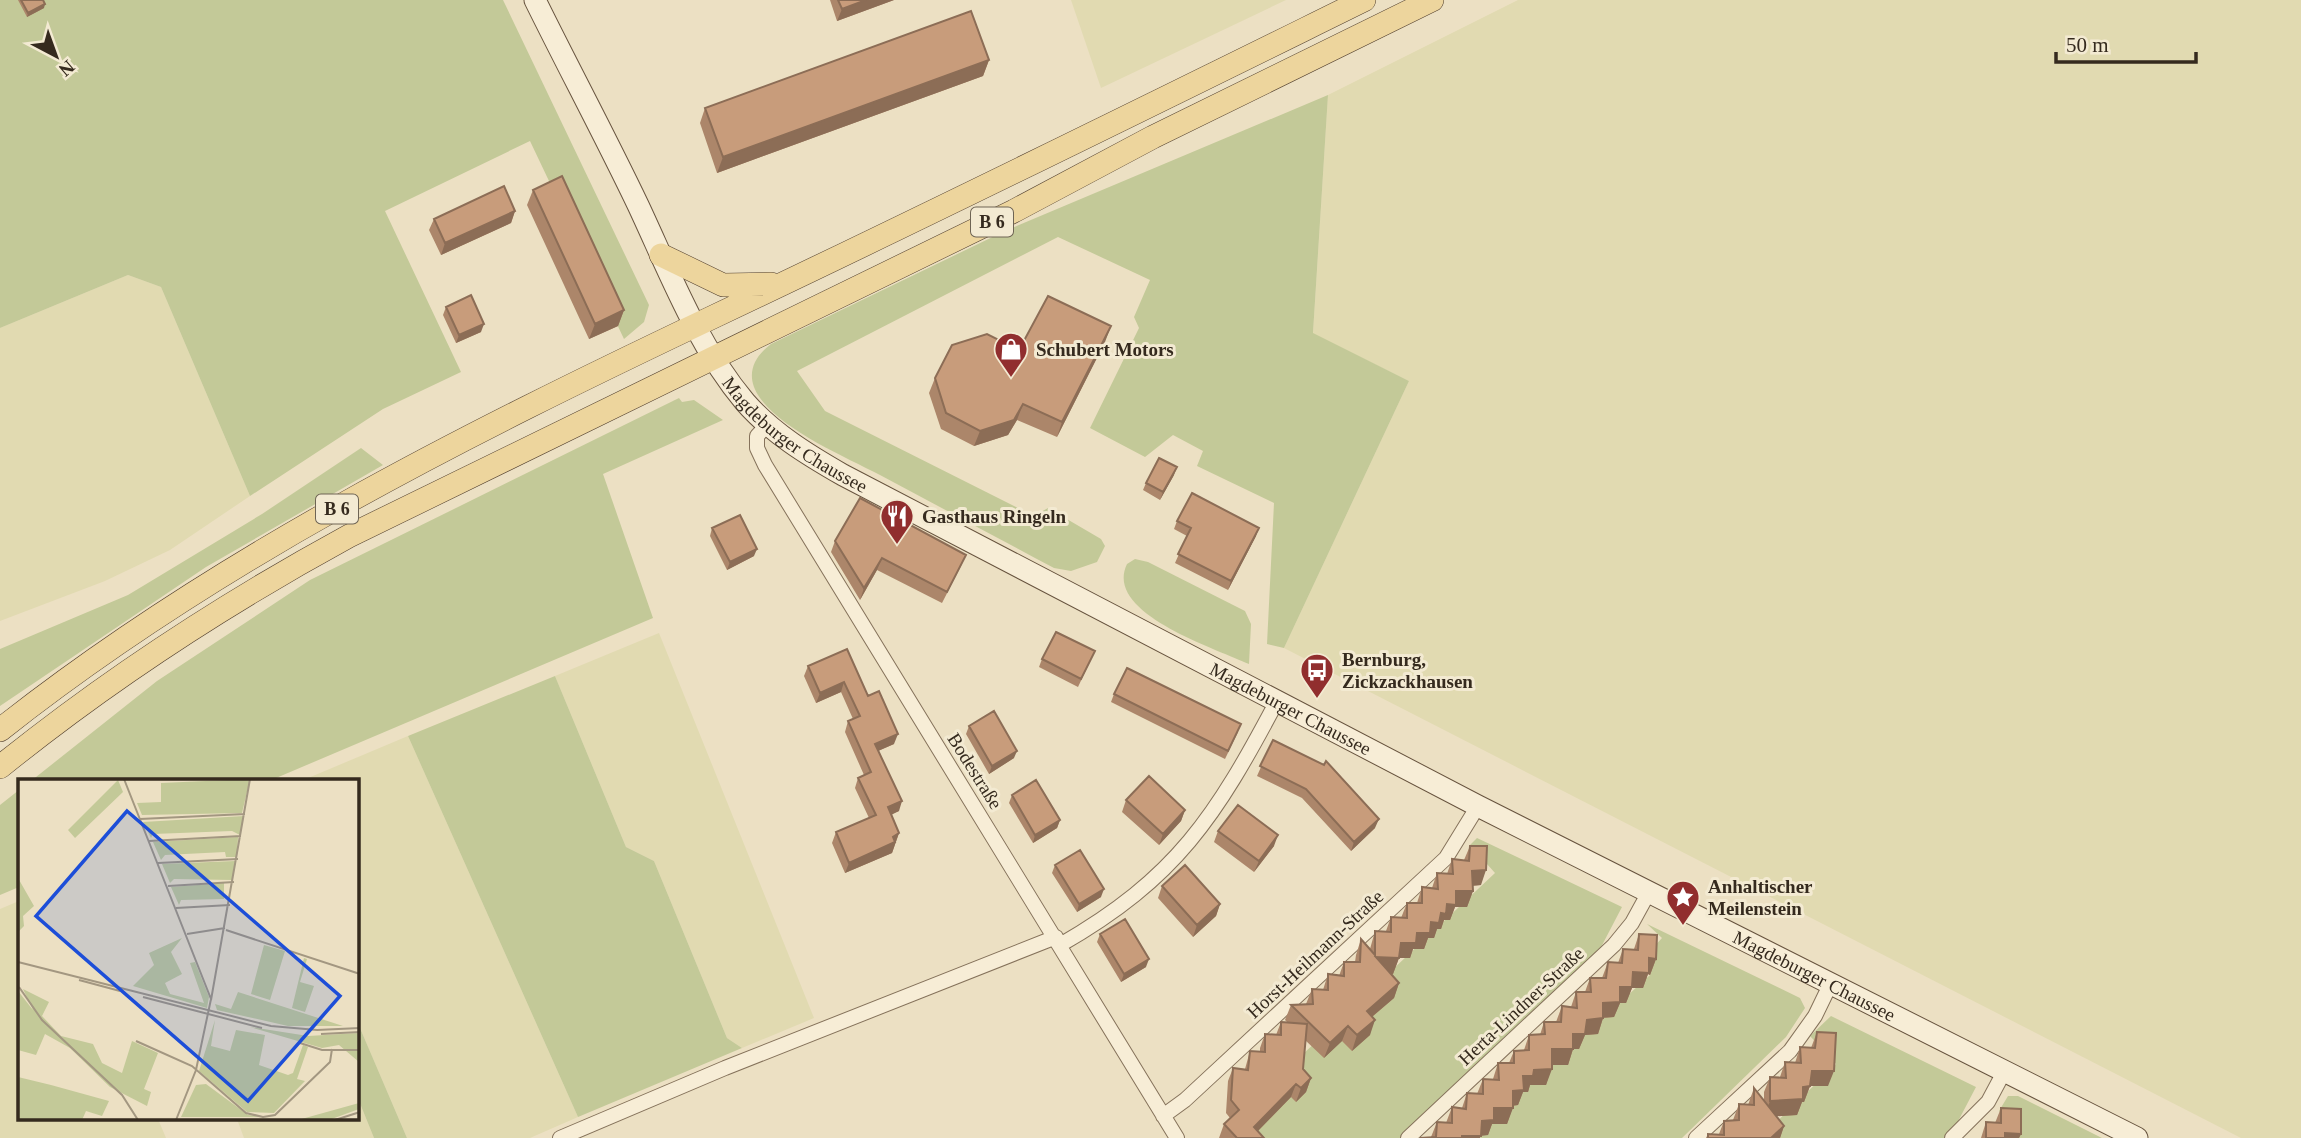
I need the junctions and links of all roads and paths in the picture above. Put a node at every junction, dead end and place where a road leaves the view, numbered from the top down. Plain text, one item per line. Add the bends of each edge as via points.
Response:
1 (535, 0) edge
2 (1364, 0) edge
3 (1432, 0) edge
4 (662, 255) junction
5 (781, 283) junction
6 (695, 325) junction
7 (715, 358) junction
8 (768, 424) junction
9 (1277, 701) junction
10 (0, 730) edge
11 (0, 767) edge
12 (1478, 806) junction
13 (1649, 892) junction
14 (1058, 941) junction
15 (1830, 985) junction
16 (2004, 1072) junction
17 (1163, 1116) junction
18 (560, 1138) edge
19 (1177, 1138) edge
20 (1408, 1138) edge
21 (1696, 1138) edge
22 (1952, 1138) edge
23 (2137, 1138) edge

1 - 4 main road, Magdeburger Chaussee
2 - 5 main road, B 6
3 - 7 main road, B 6
4 - 5 main road, B 6 via 723,285
4 - 6 main road, Magdeburger Chaussee
5 - 6 main road, B 6
6 - 7 main road, Magdeburger Chaussee
6 - 10 main road, B 6 via 439,453 283,538 133,631
7 - 8 main road, Magdeburger Chaussee via 738,393
7 - 11 main road, B 6 via 302,561 143,660
8 - 9 main road, Magdeburger Chaussee via 843,475
8 - 14 street, Bodestraße via 757,436 765,465
9 - 12 main road, Magdeburger Chaussee
9 - 14 street via 1227,793 1185,849 1117,909
12 - 13 main road, Magdeburger Chaussee
12 - 17 street, Horst-Heilmann-Straße via 1447,858
13 - 15 main road, Magdeburger Chaussee
13 - 20 street, Herta-Lindner-Straße via 1614,945
14 - 17 street, Bodestraße
14 - 18 street via 725,1068
15 - 16 main road, Magdeburger Chaussee
15 - 21 street via 1790,1051
16 - 22 street via 1988,1102
16 - 23 main road, Magdeburger Chaussee
17 - 19 street, Bodestraße

